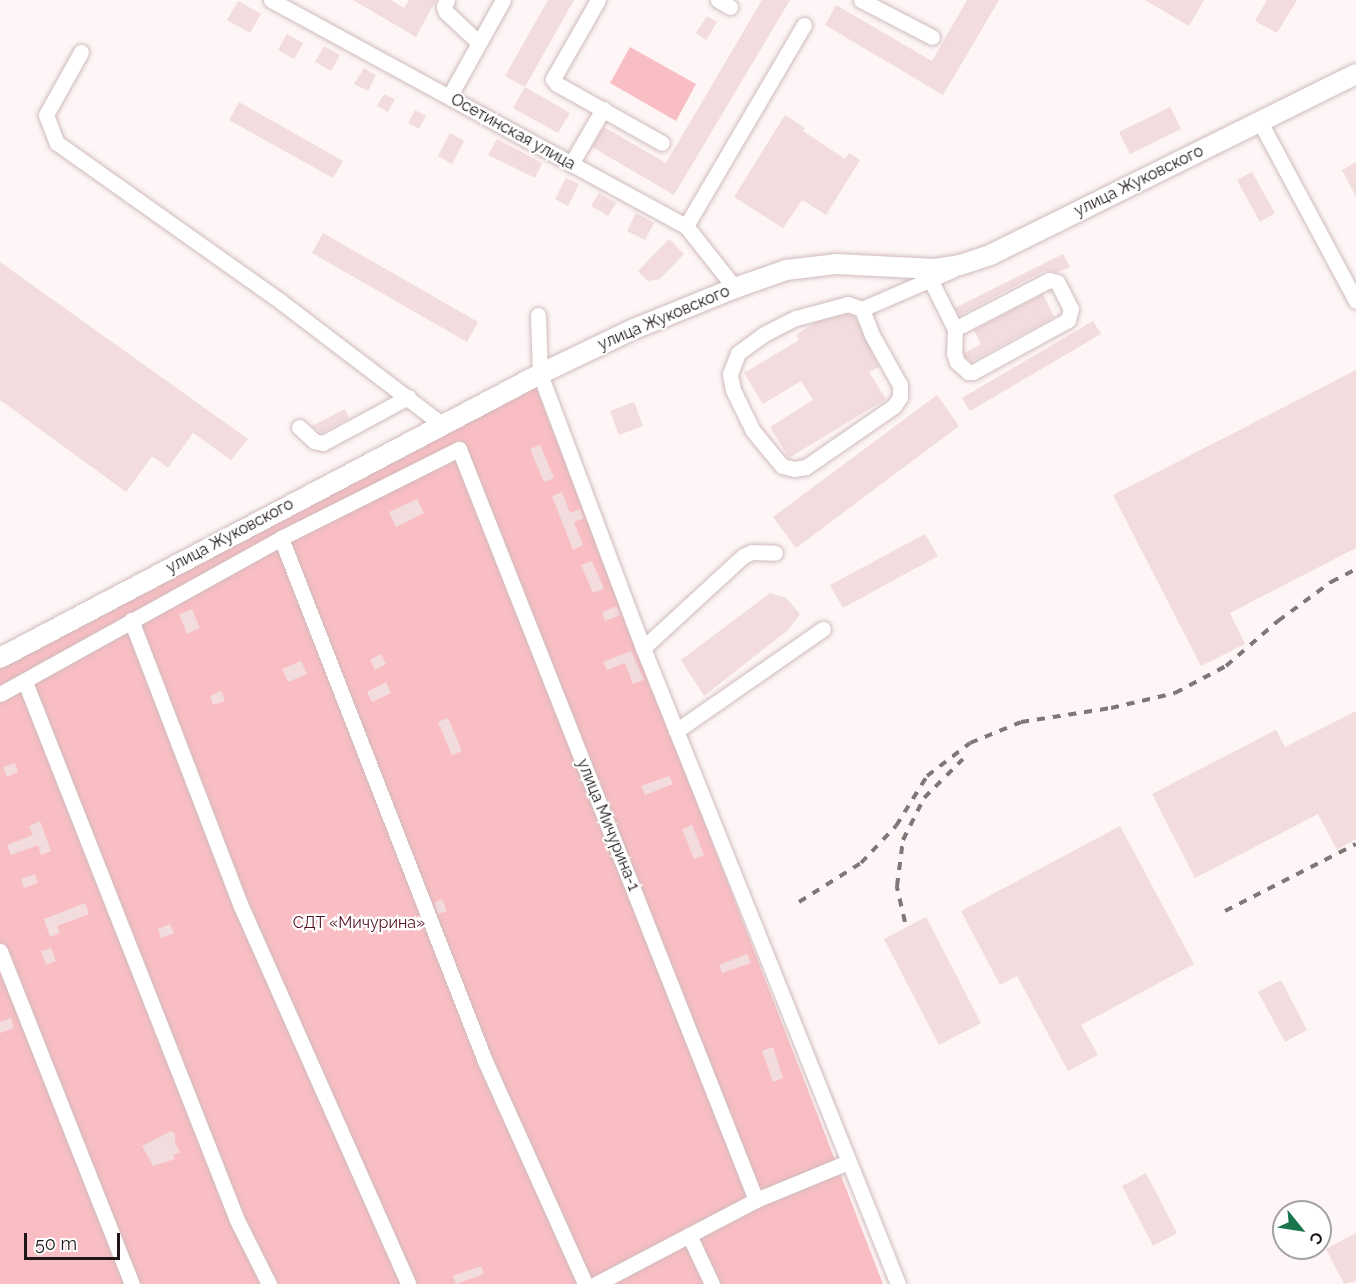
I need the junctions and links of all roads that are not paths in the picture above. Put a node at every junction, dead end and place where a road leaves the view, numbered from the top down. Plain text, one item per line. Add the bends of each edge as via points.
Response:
1 (271, 0) edge
2 (306, 0) edge
3 (447, 0) edge
4 (503, 0) edge
5 (598, 0) edge
6 (861, 0) edge
7 (297, 14) junction
8 (804, 25) dead end
9 (932, 37) dead end
10 (479, 43) junction
11 (81, 52) dead end
12 (1356, 74) edge
13 (449, 97) junction
14 (603, 109) junction
15 (1260, 122) junction
16 (663, 143) dead end
17 (571, 164) junction
18 (686, 226) junction
19 (960, 266) junction
20 (931, 280) junction
21 (735, 288) junction
22 (1356, 301) edge
23 (862, 309) junction
24 (538, 315) dead end
25 (955, 329) junction
26 (540, 374) junction
27 (408, 397) junction
28 (443, 424) junction
29 (299, 427) dead end
30 (281, 538) junction
31 (775, 553) dead end
32 (131, 620) junction
33 (823, 629) dead end
34 (643, 648) junction
35 (0, 658) edge
36 (25, 682) junction
37 (0, 694) edge
38 (676, 731) junction
39 (0, 951) edge
40 (848, 1161) junction
41 (756, 1200) junction
42 (689, 1235) junction
43 (132, 1284) edge
44 (269, 1284) edge
45 (408, 1284) edge
46 (585, 1284) edge
47 (596, 1284) edge
48 (712, 1284) edge
49 (897, 1284) edge

1 - 7 street, Осетинская улица
2 - 7 street
3 - 10 street via 446,12
4 - 10 street
5 - 14 street via 553,79
6 - 9 street
7 - 13 street, Осетинская улица
8 - 18 street
10 - 13 street
11 - 27 street via 46,115 57,143
12 - 15 main road, улица Жуковского
13 - 17 street, Осетинская улица
14 - 16 street
14 - 17 street
15 - 19 main road, улица Жуковского via 990,255
15 - 22 street
17 - 18 street, Осетинская улица
18 - 21 street, Осетинская улица
19 - 20 street
19 - 21 main road, улица Жуковского via 935,269 836,264 786,270
20 - 23 street
20 - 25 street
21 - 26 main road, улица Жуковского via 634,328
23 - 23 street via 848,303 796,318 764,334 738,353 733,362 733,390 753,431 782,466 806,466 894,406 900,397 900,385
24 - 26 street
25 - 25 street via 957,362 973,372 1068,320 1071,309 1057,282 1049,280
26 - 28 main road, улица Жуковского
26 - 34 street
27 - 28 street
27 - 29 street via 323,443 314,441
28 - 35 main road, улица Жуковского
30 - 32 street
30 - 41 street, улица Мичурина-1 via 459,449
30 - 46 street via 484,1061
31 - 34 street via 752,552 743,556
32 - 36 street
32 - 45 street via 240,904
33 - 38 street
34 - 38 street
36 - 37 street
36 - 44 street via 237,1220
38 - 40 street
39 - 43 street
40 - 41 street
40 - 49 street
41 - 42 street
42 - 47 street
42 - 48 street

